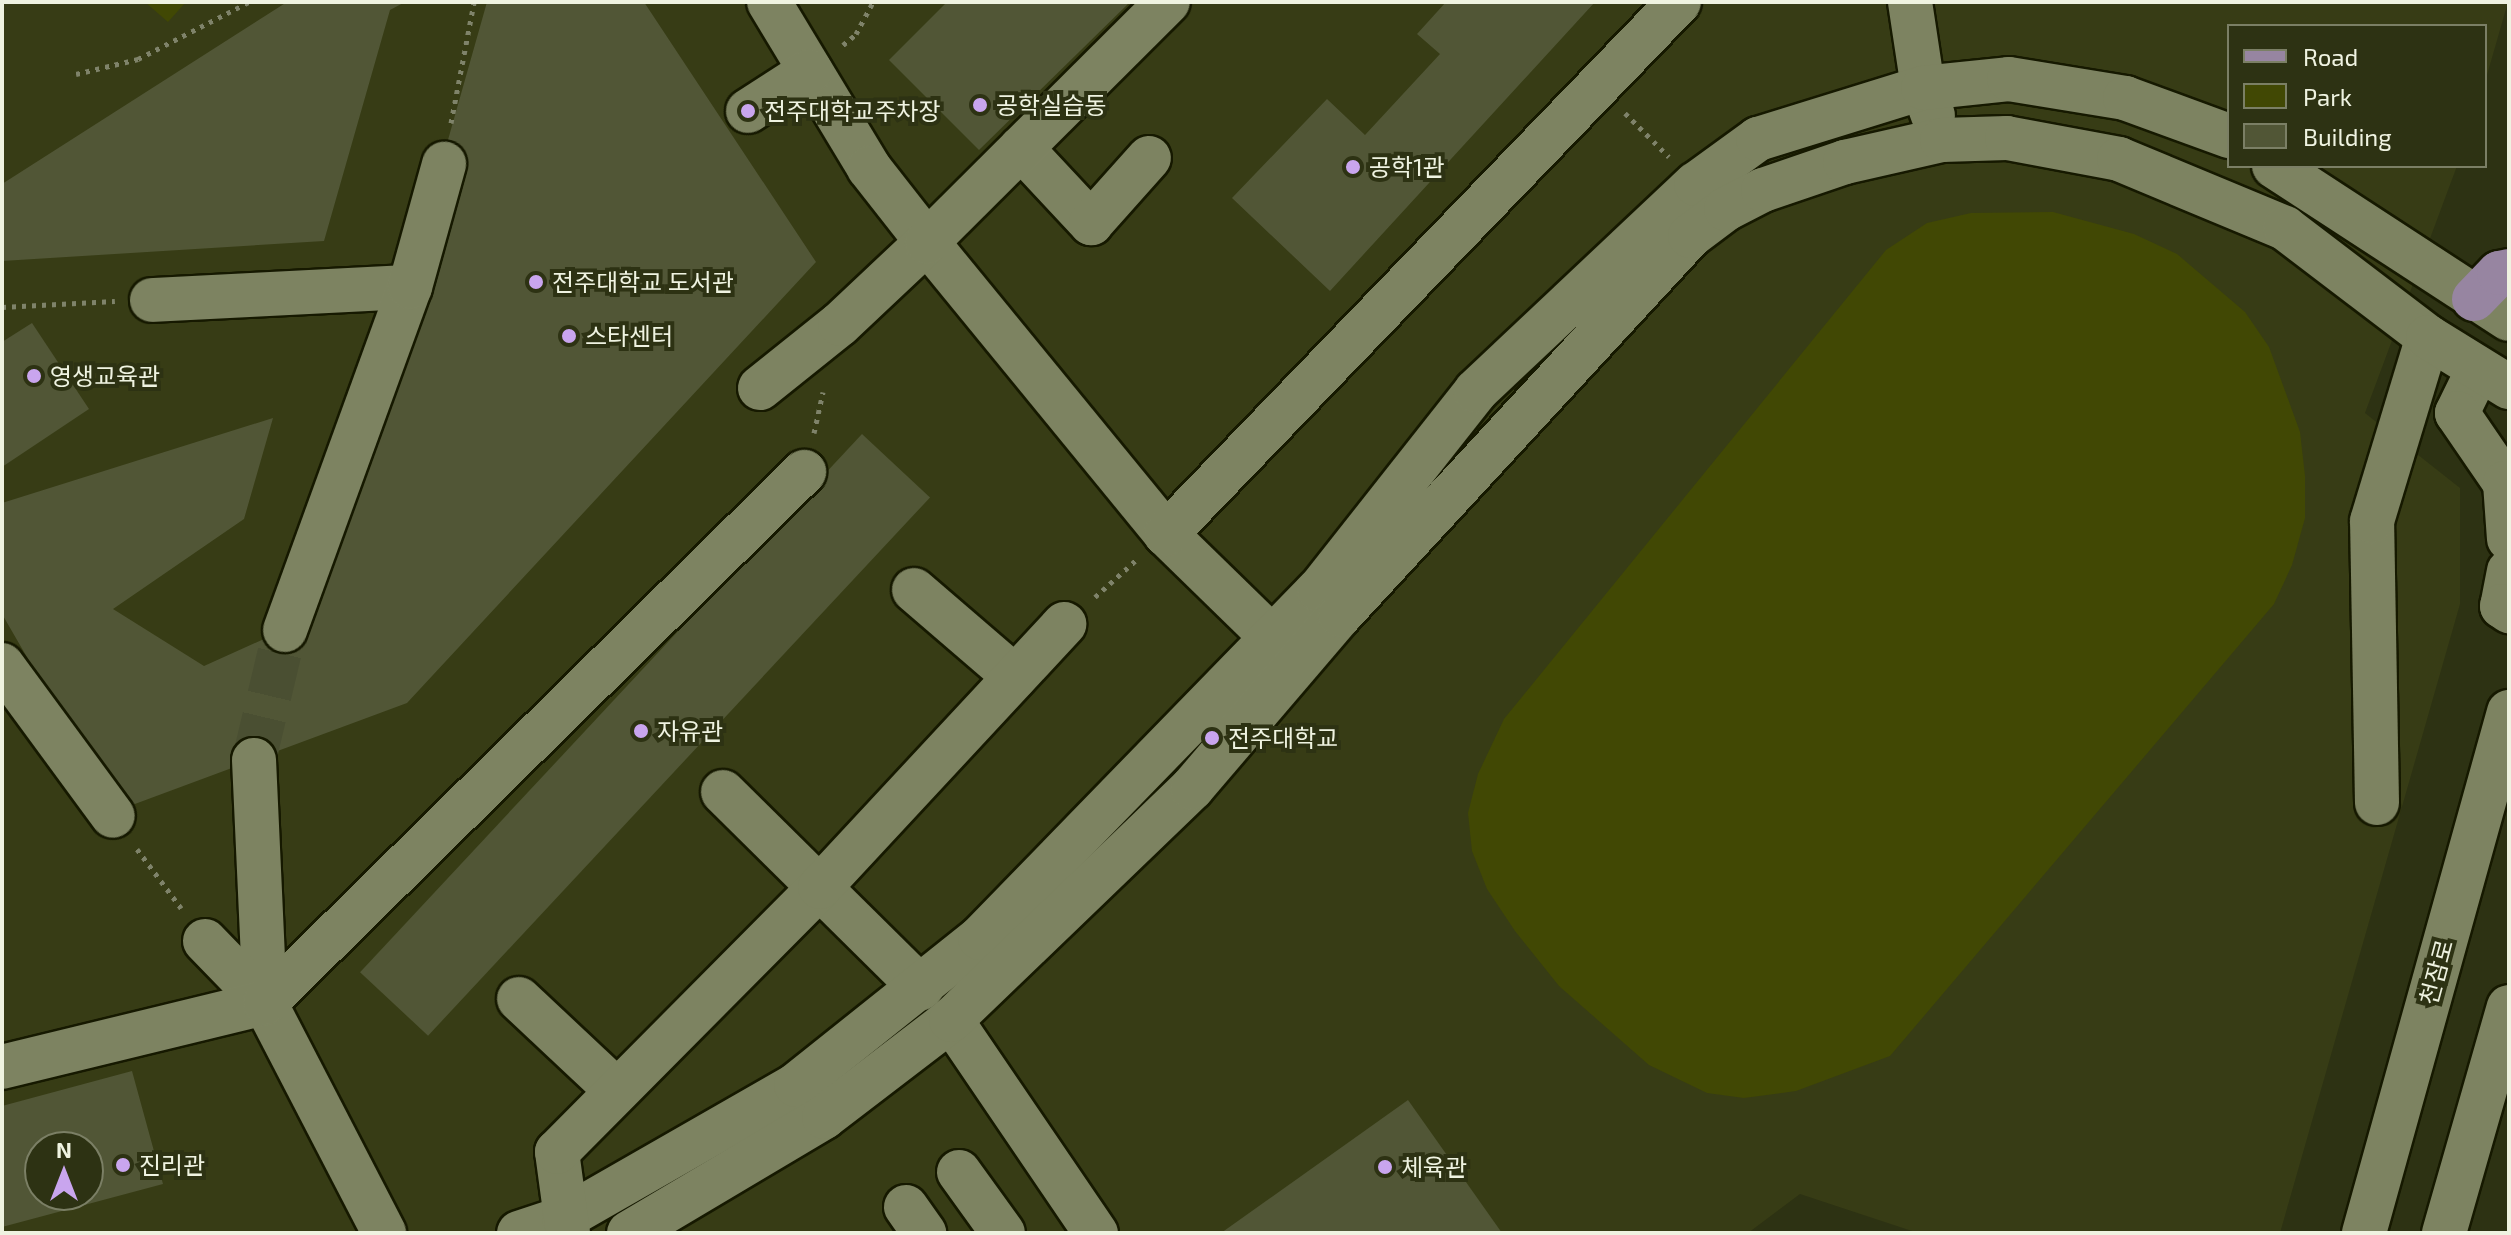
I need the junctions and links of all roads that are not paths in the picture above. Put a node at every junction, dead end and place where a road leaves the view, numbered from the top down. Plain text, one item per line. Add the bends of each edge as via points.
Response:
1 (769, 2) edge
2 (1168, 2) edge
3 (1679, 2) edge
4 (1910, 2) edge
5 (810, 71) junction
6 (1923, 88) junction
7 (748, 111) dead end
8 (2227, 135) edge
9 (1942, 140) junction
10 (1021, 148) junction
11 (1149, 158) dead end
12 (444, 164) road end
13 (2277, 168) edge
14 (927, 242) junction
15 (2509, 271) edge
16 (410, 287) junction
17 (152, 300) road end
18 (2491, 309) edge
19 (2428, 337) junction
20 (2494, 379) edge
21 (760, 388) dead end
22 (804, 472) road end
23 (1166, 534) junction
24 (2509, 539) edge
25 (2509, 571) edge
26 (914, 590) dead end
27 (2509, 611) edge
28 (1064, 624) road end
29 (285, 630) tunnel mouth
30 (1285, 651) junction
31 (2, 665) edge
32 (1015, 677) junction
33 (2509, 712) edge
34 (19, 715) edge
35 (254, 760) tunnel mouth
36 (723, 792) dead end
37 (2377, 803) dead end
38 (113, 816) road end
39 (820, 887) junction
40 (205, 941) road end
41 (921, 988) junction
42 (519, 999) dead end
43 (265, 1003) junction
44 (2509, 1007) edge
45 (951, 1020) junction
46 (2, 1067) edge
47 (617, 1091) junction
48 (959, 1172) dead end
49 (566, 1226) edge
50 (384, 1233) edge
51 (519, 1233) edge
52 (629, 1233) edge
53 (1003, 1233) edge
54 (1096, 1233) edge
55 (2364, 1233) edge
56 (2444, 1233) edge

1 - 5 street
2 - 10 street
3 - 23 street
4 - 6 street
5 - 7 street
5 - 14 street via 869,168
6 - 8 street via 2009,79 2125,98
6 - 9 street
6 - 30 street via 1758,139 1696,184 1476,391 1319,590
9 - 19 street via 2007,138 2119,159 2285,228
9 - 30 street via 1845,162 1763,190 1690,236
10 - 11 street via 1091,223
10 - 14 street
12 - 16 street
13 - 18 street
14 - 21 street via 840,324
14 - 23 street
15 - 18 main road via 2499,273
16 - 17 street
16 - 29 street
19 - 20 street
19 - 37 street via 2372,521
20 - 24 street via 2457,413 2505,483
22 - 43 street
23 - 30 street
25 - 27 street via 2502,606
26 - 32 street
28 - 32 street
30 - 41 street
30 - 45 street via 1192,788
31 - 34 street
32 - 39 street
33 - 55 street, 천잠로
34 - 38 street
35 - 43 street
36 - 39 street
39 - 41 street
39 - 47 street
40 - 43 street
41 - 49 street via 796,1085
42 - 47 street
43 - 46 street
43 - 50 street
44 - 56 street
45 - 52 street via 824,1117
45 - 54 street
47 - 49 street via 557,1152
48 - 53 street
49 - 51 street

